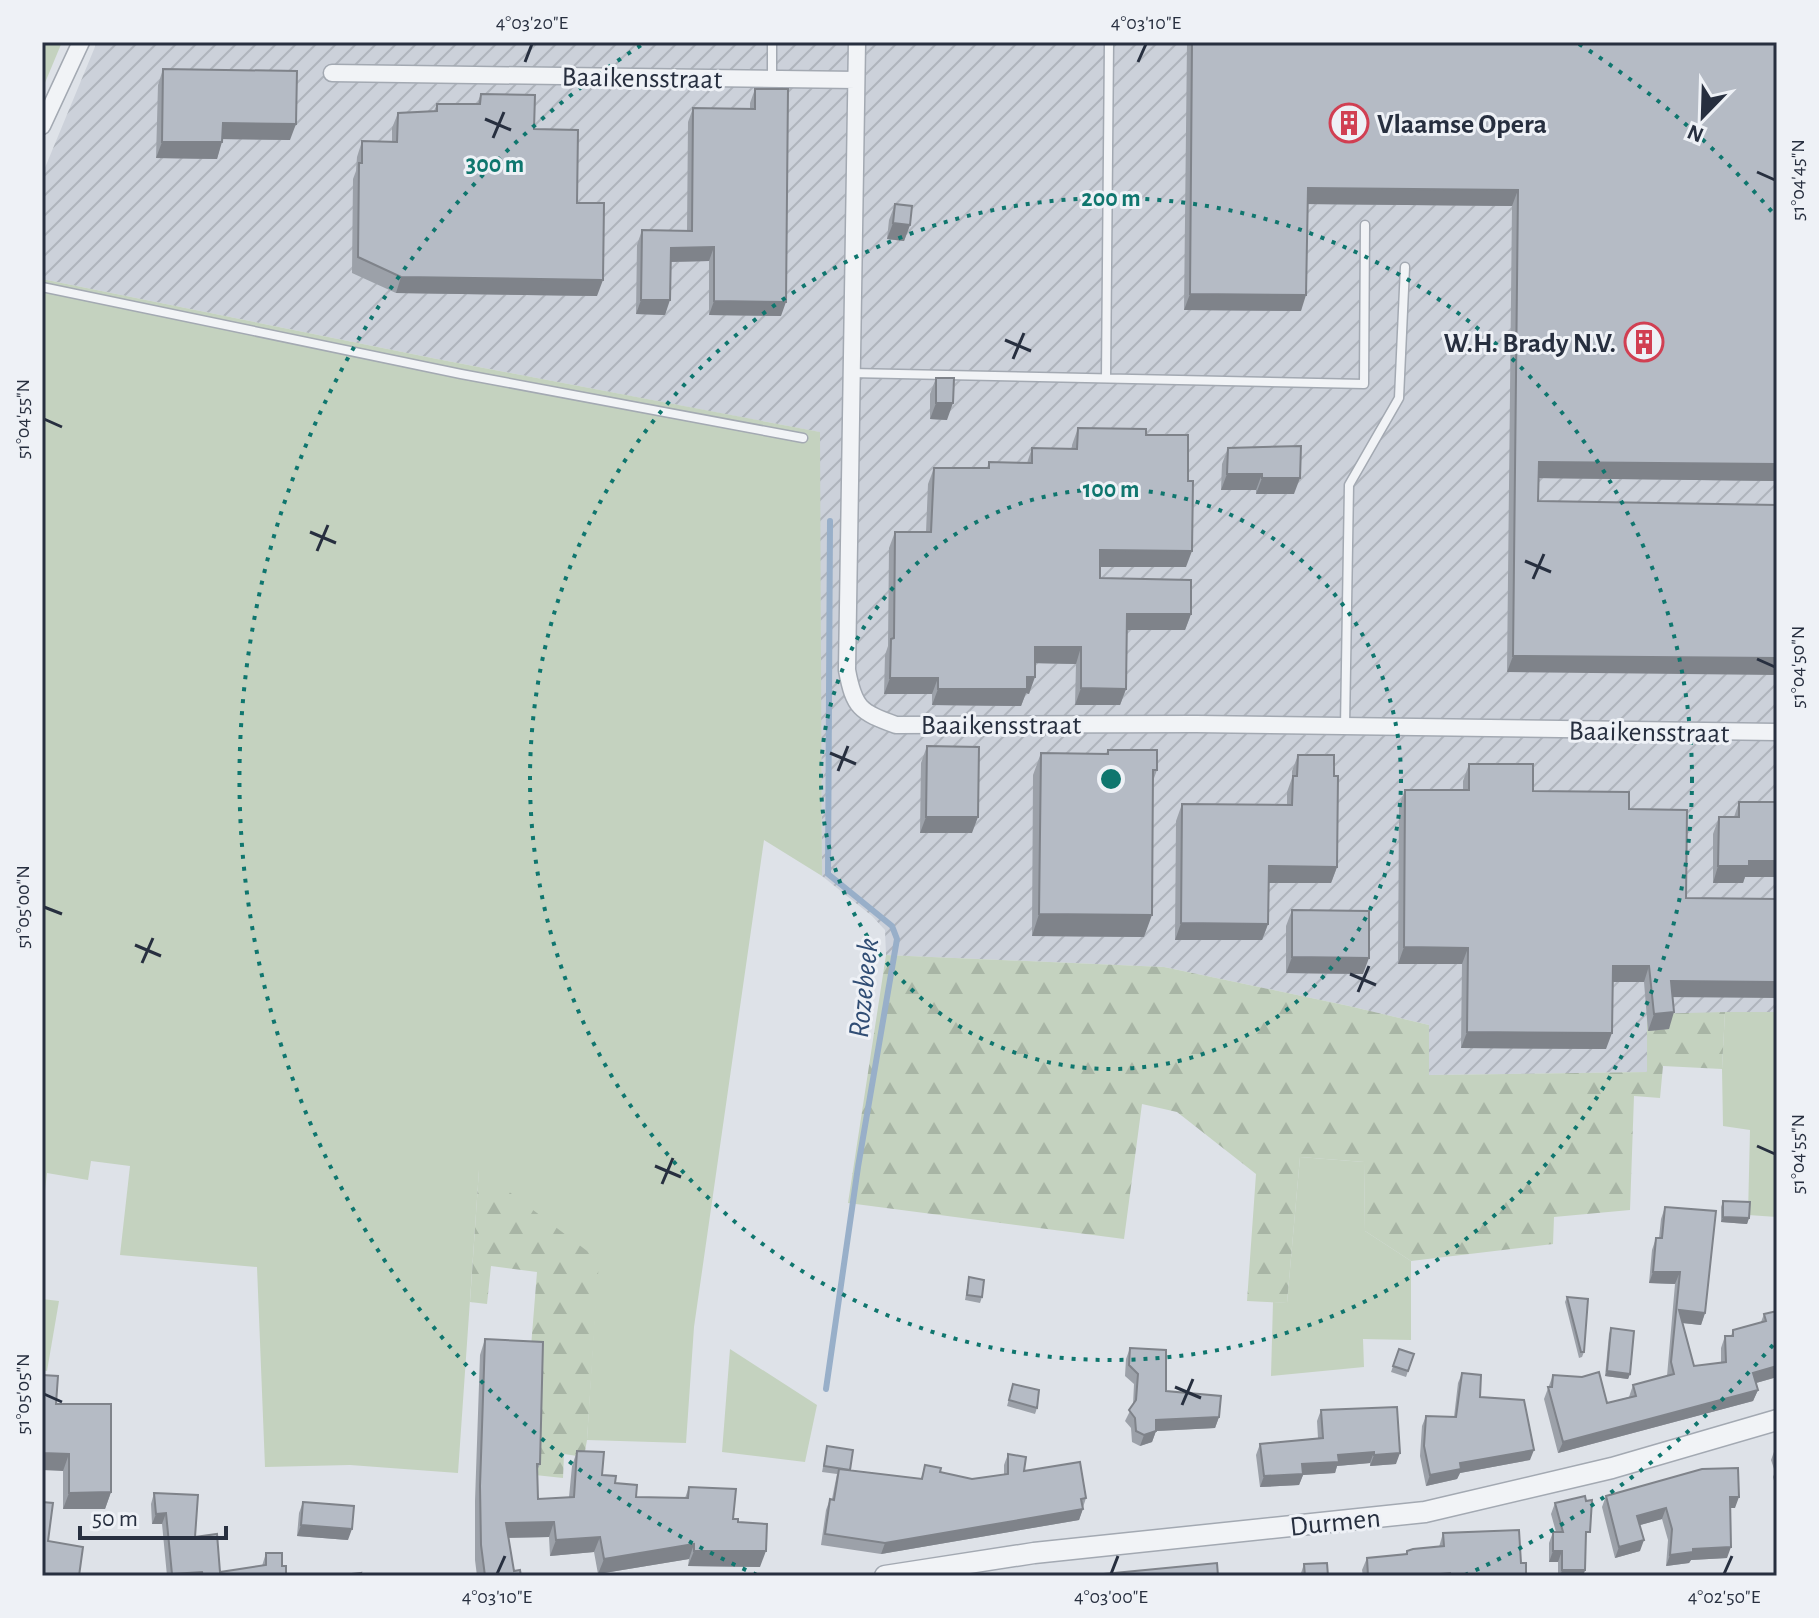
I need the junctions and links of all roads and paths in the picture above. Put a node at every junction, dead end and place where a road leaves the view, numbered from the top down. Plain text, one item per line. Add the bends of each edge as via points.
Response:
1 (81, 42) edge
2 (772, 42) edge
3 (857, 42) edge
4 (1109, 42) edge
5 (332, 73) dead end
6 (772, 79) junction
7 (856, 80) junction
8 (42, 126) edge
9 (1365, 225) dead end
10 (1405, 267) dead end
11 (42, 287) edge
12 (851, 373) junction
13 (1106, 378) junction
14 (803, 438) dead end
15 (1345, 728) junction
16 (1777, 732) edge
17 (1777, 1420) edge
18 (885, 1576) edge

1 - 8 street
2 - 6 lane
3 - 7 street, Baaikensstraat
4 - 13 lane
5 - 6 street, Baaikensstraat
6 - 7 street, Baaikensstraat
7 - 12 street, Baaikensstraat
9 - 13 lane via 1364,384
10 - 15 lane via 1399,398 1349,485
11 - 14 lane
12 - 13 lane
12 - 15 street, Baaikensstraat via 847,670 852,698 871,716 896,725
15 - 16 street, Baaikensstraat
17 - 18 street, Durmen via 1612,1468 1425,1512 1034,1553

